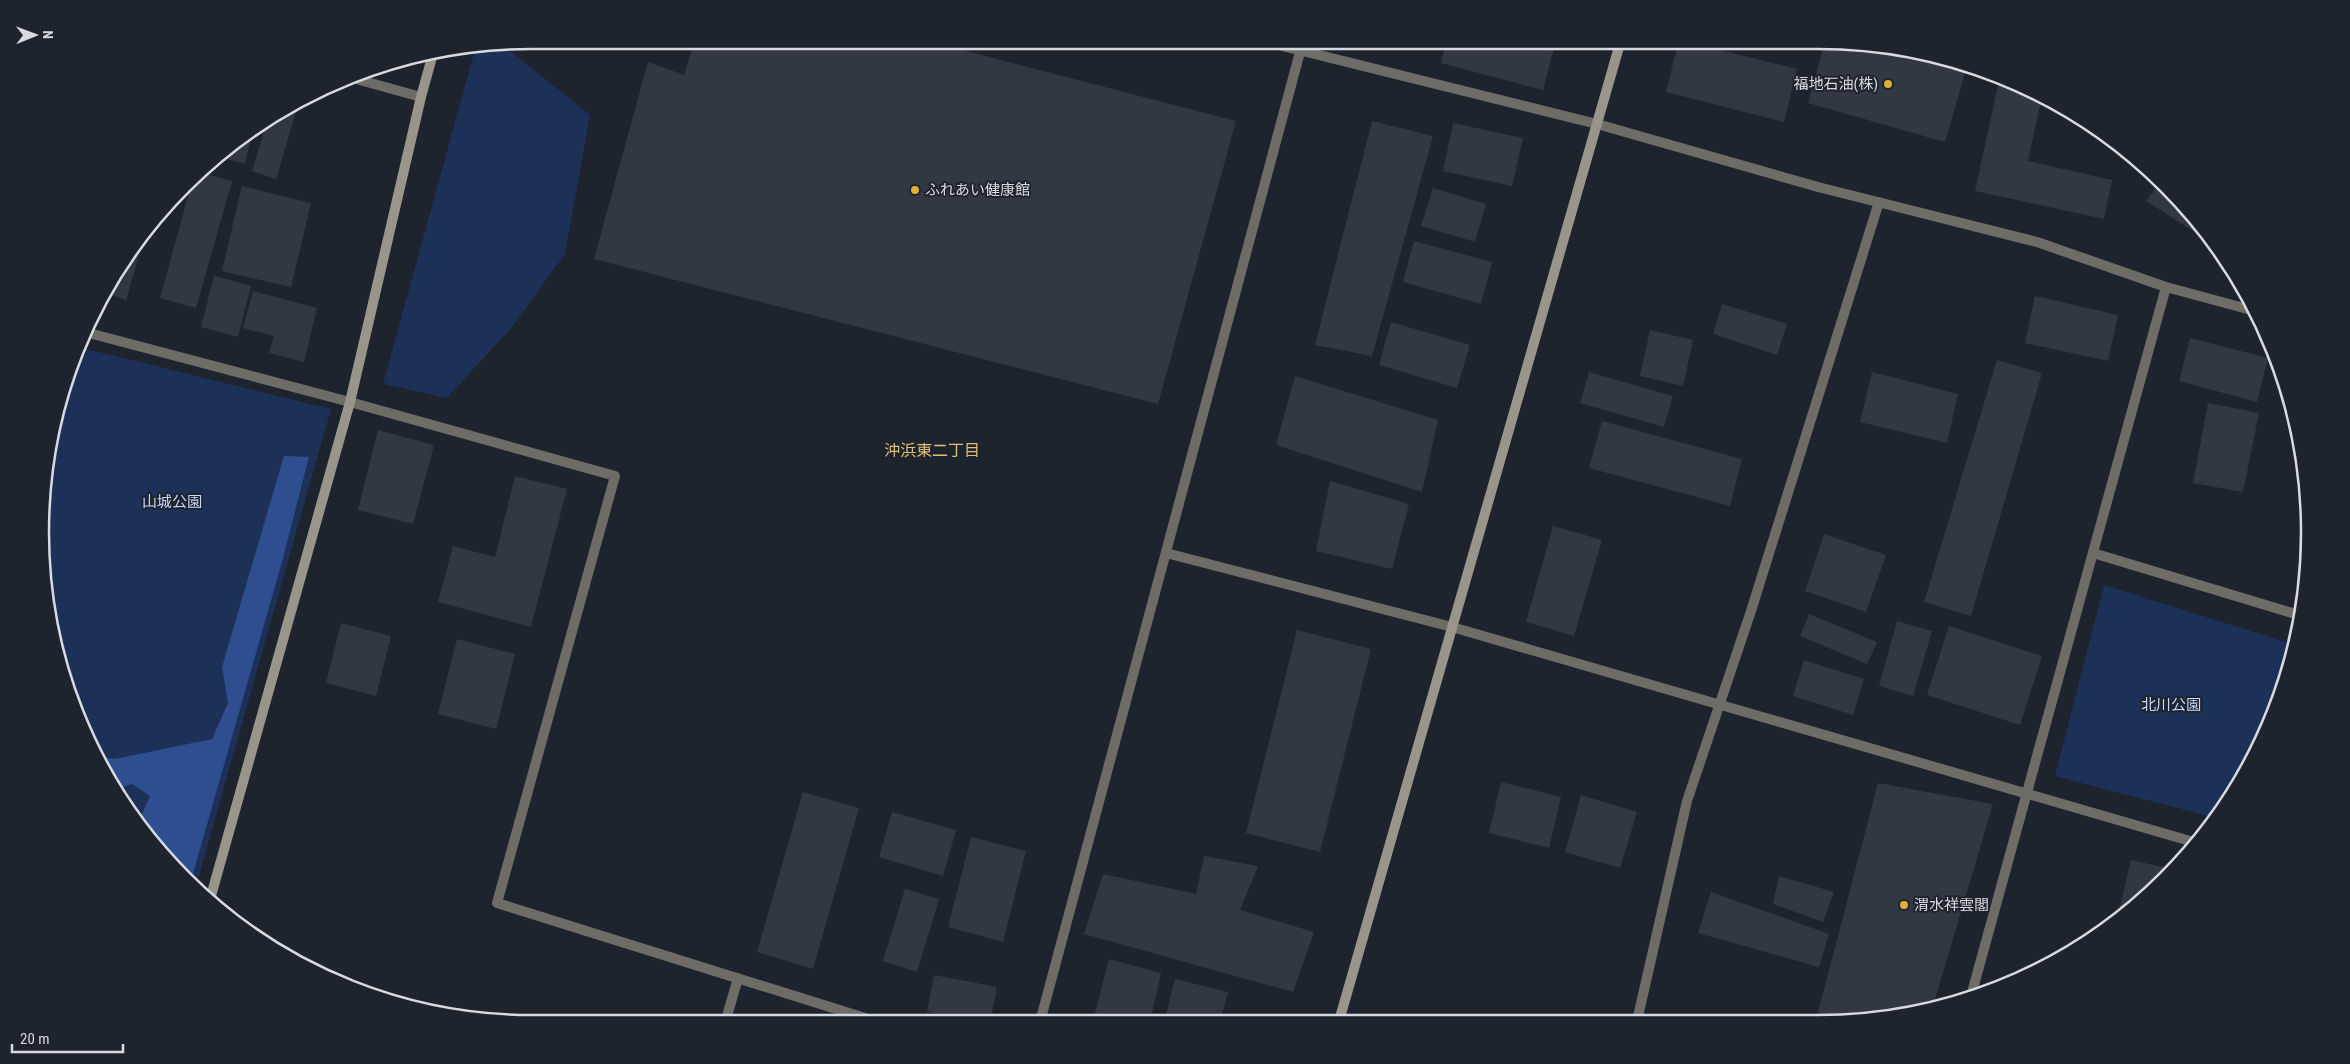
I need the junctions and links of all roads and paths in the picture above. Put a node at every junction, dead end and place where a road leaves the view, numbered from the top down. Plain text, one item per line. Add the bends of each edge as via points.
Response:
1 (1290, 49) edge
2 (1618, 49) edge
3 (1300, 52) junction
4 (431, 59) edge
5 (361, 80) edge
6 (421, 97) junction
7 (1597, 124) junction
8 (1879, 202) junction
9 (2166, 287) junction
10 (2246, 309) edge
11 (92, 334) edge
12 (350, 402) junction
13 (1166, 553) junction
14 (2093, 554) junction
15 (2294, 614) edge
16 (1452, 627) junction
17 (1719, 704) junction
18 (2027, 794) junction
19 (2189, 841) edge
20 (212, 894) edge
21 (738, 978) junction
22 (1973, 990) edge
23 (727, 1015) edge
24 (856, 1015) edge
25 (1042, 1015) edge
26 (1341, 1015) edge
27 (1638, 1015) edge

1 - 3 street
2 - 7 street
3 - 7 street
3 - 13 street
4 - 6 street
5 - 6 street
6 - 12 street
7 - 8 street
7 - 16 street
8 - 9 street via 2037,242
8 - 17 street
9 - 10 street
9 - 14 street
11 - 12 street
12 - 20 street
12 - 21 street via 615,476 497,904
13 - 16 street
13 - 25 street
14 - 15 street
14 - 18 street
16 - 17 street
16 - 26 street
17 - 18 street
17 - 27 street via 1687,801
18 - 19 street
18 - 22 street
21 - 23 street
21 - 24 street

